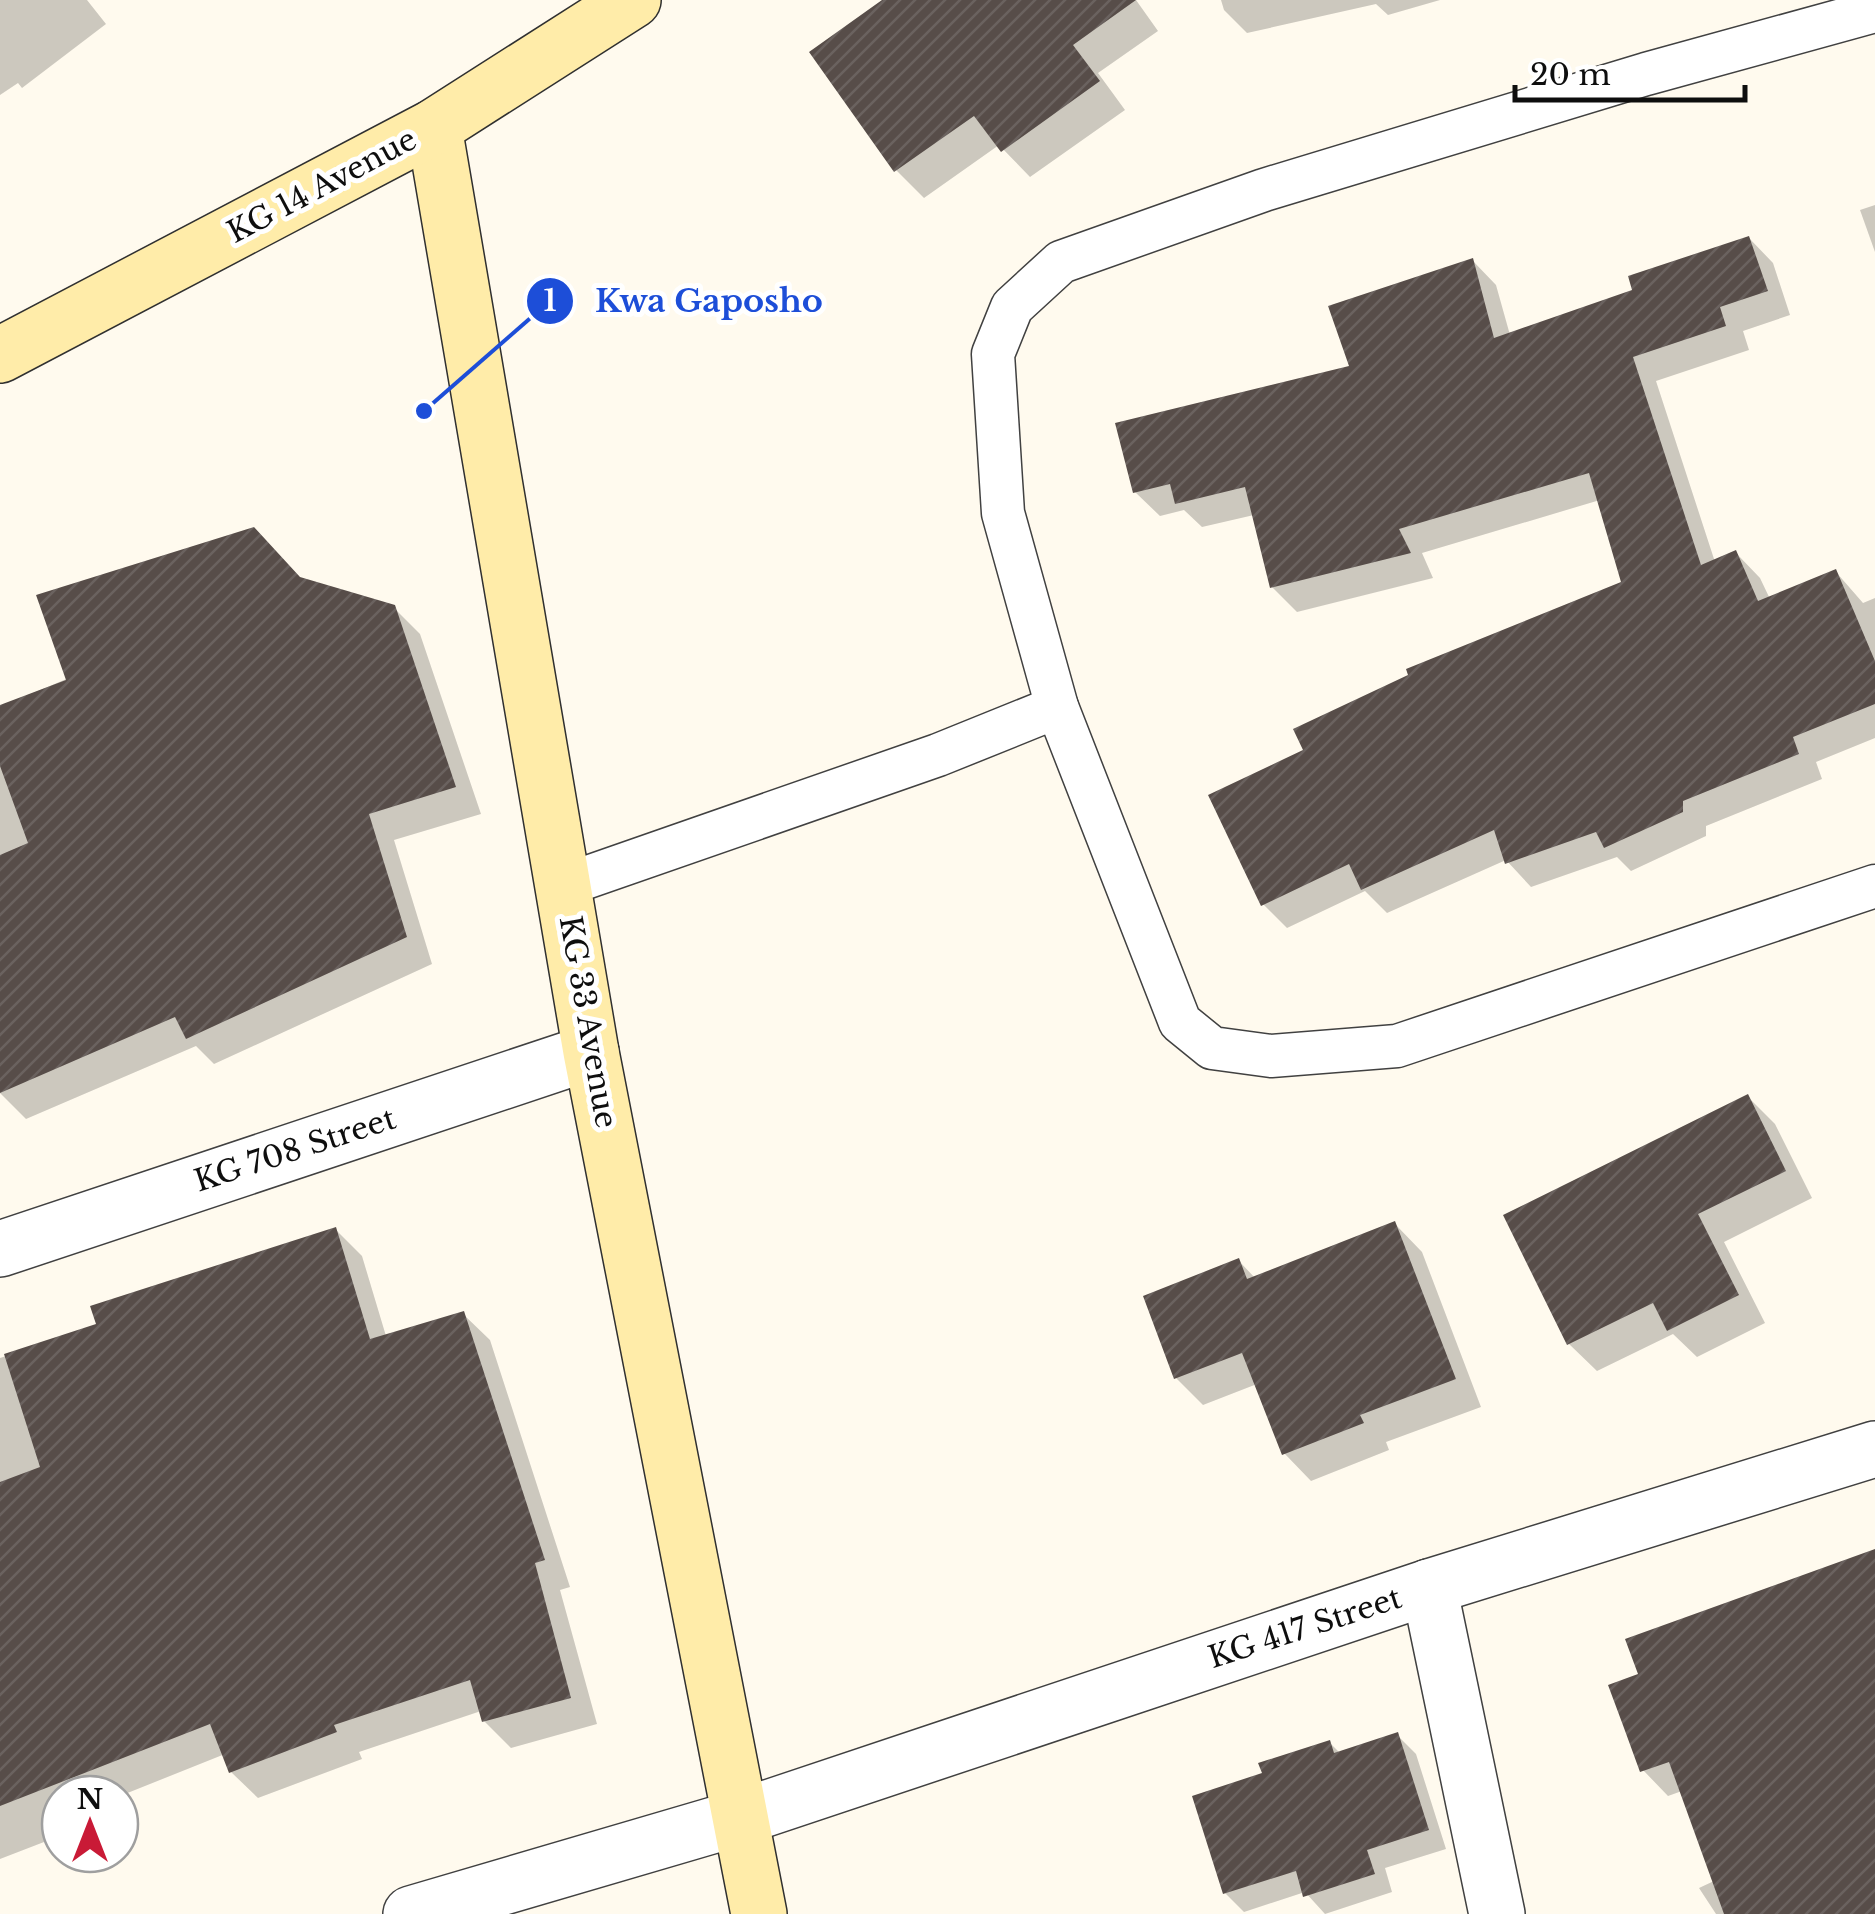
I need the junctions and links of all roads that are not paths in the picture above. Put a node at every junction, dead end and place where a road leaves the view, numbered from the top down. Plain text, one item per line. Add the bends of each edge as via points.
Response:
1 (633, 0) edge
2 (1875, 11) edge
3 (434, 127) junction
4 (0, 355) edge
5 (1057, 707) junction
6 (565, 885) junction
7 (1875, 886) edge
8 (591, 1052) junction
9 (0, 1248) edge
10 (1875, 1449) edge
11 (1429, 1587) junction
12 (738, 1818) junction
13 (412, 1914) edge
14 (759, 1914) edge
15 (1497, 1914) edge

1 - 3 main road, KG 14 Avenue
2 - 5 lane via 1264,190 1061,262 1012,307 993,354 1004,513
3 - 4 main road, KG 14 Avenue
3 - 6 main road, KG 33 Avenue
5 - 6 lane
5 - 7 lane via 1180,1022 1212,1048 1271,1056 1397,1046
6 - 8 main road, KG 33 Avenue
8 - 9 street, KG 708 Street
8 - 12 main road, KG 33 Avenue
10 - 11 street, KG 417 Street
11 - 12 street, KG 417 Street
11 - 15 street
12 - 13 street, KG 417 Street
12 - 14 main road, KG 33 Avenue

